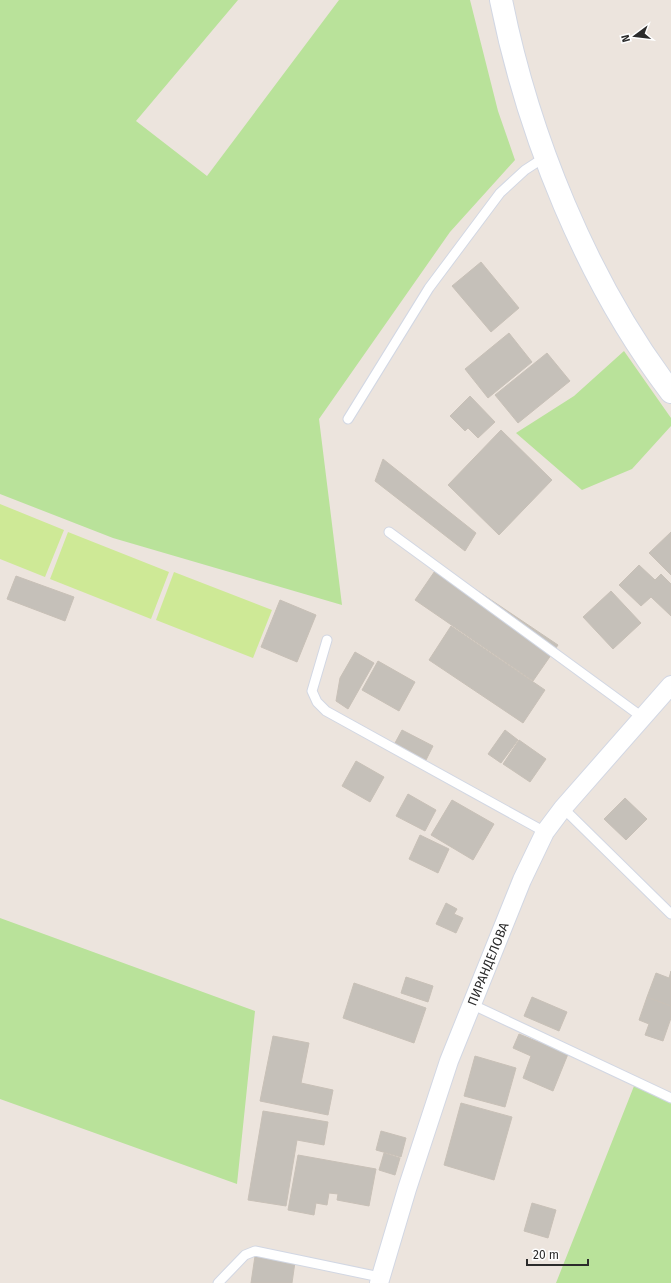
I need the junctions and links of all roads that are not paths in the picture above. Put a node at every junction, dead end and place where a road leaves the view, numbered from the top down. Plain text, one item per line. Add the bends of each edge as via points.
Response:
1 (500, 0) edge
2 (546, 156) junction
3 (671, 392) edge
4 (348, 419) dead end
5 (389, 532) dead end
6 (327, 640) dead end
7 (671, 685) edge
8 (642, 717) junction
9 (563, 808) junction
10 (545, 832) junction
11 (671, 914) edge
12 (471, 1004) junction
13 (671, 1098) edge
14 (380, 1280) edge
15 (218, 1283) edge

1 - 2 main road via 520,78
2 - 3 main road via 574,227 612,300
2 - 4 lane via 525,170 500,193 429,288
5 - 8 lane
6 - 10 lane via 312,691 317,702 326,711
7 - 8 street, ПИРАНДЕЛОВА
8 - 9 street, ПИРАНДЕЛОВА
9 - 10 street, ПИРАНДЕЛОВА
9 - 11 lane
10 - 12 street, ПИРАНДЕЛОВА via 522,880
12 - 13 lane
12 - 14 street, ПИРАНДЕЛОВА via 431,1116
14 - 15 lane via 255,1251 245,1255

